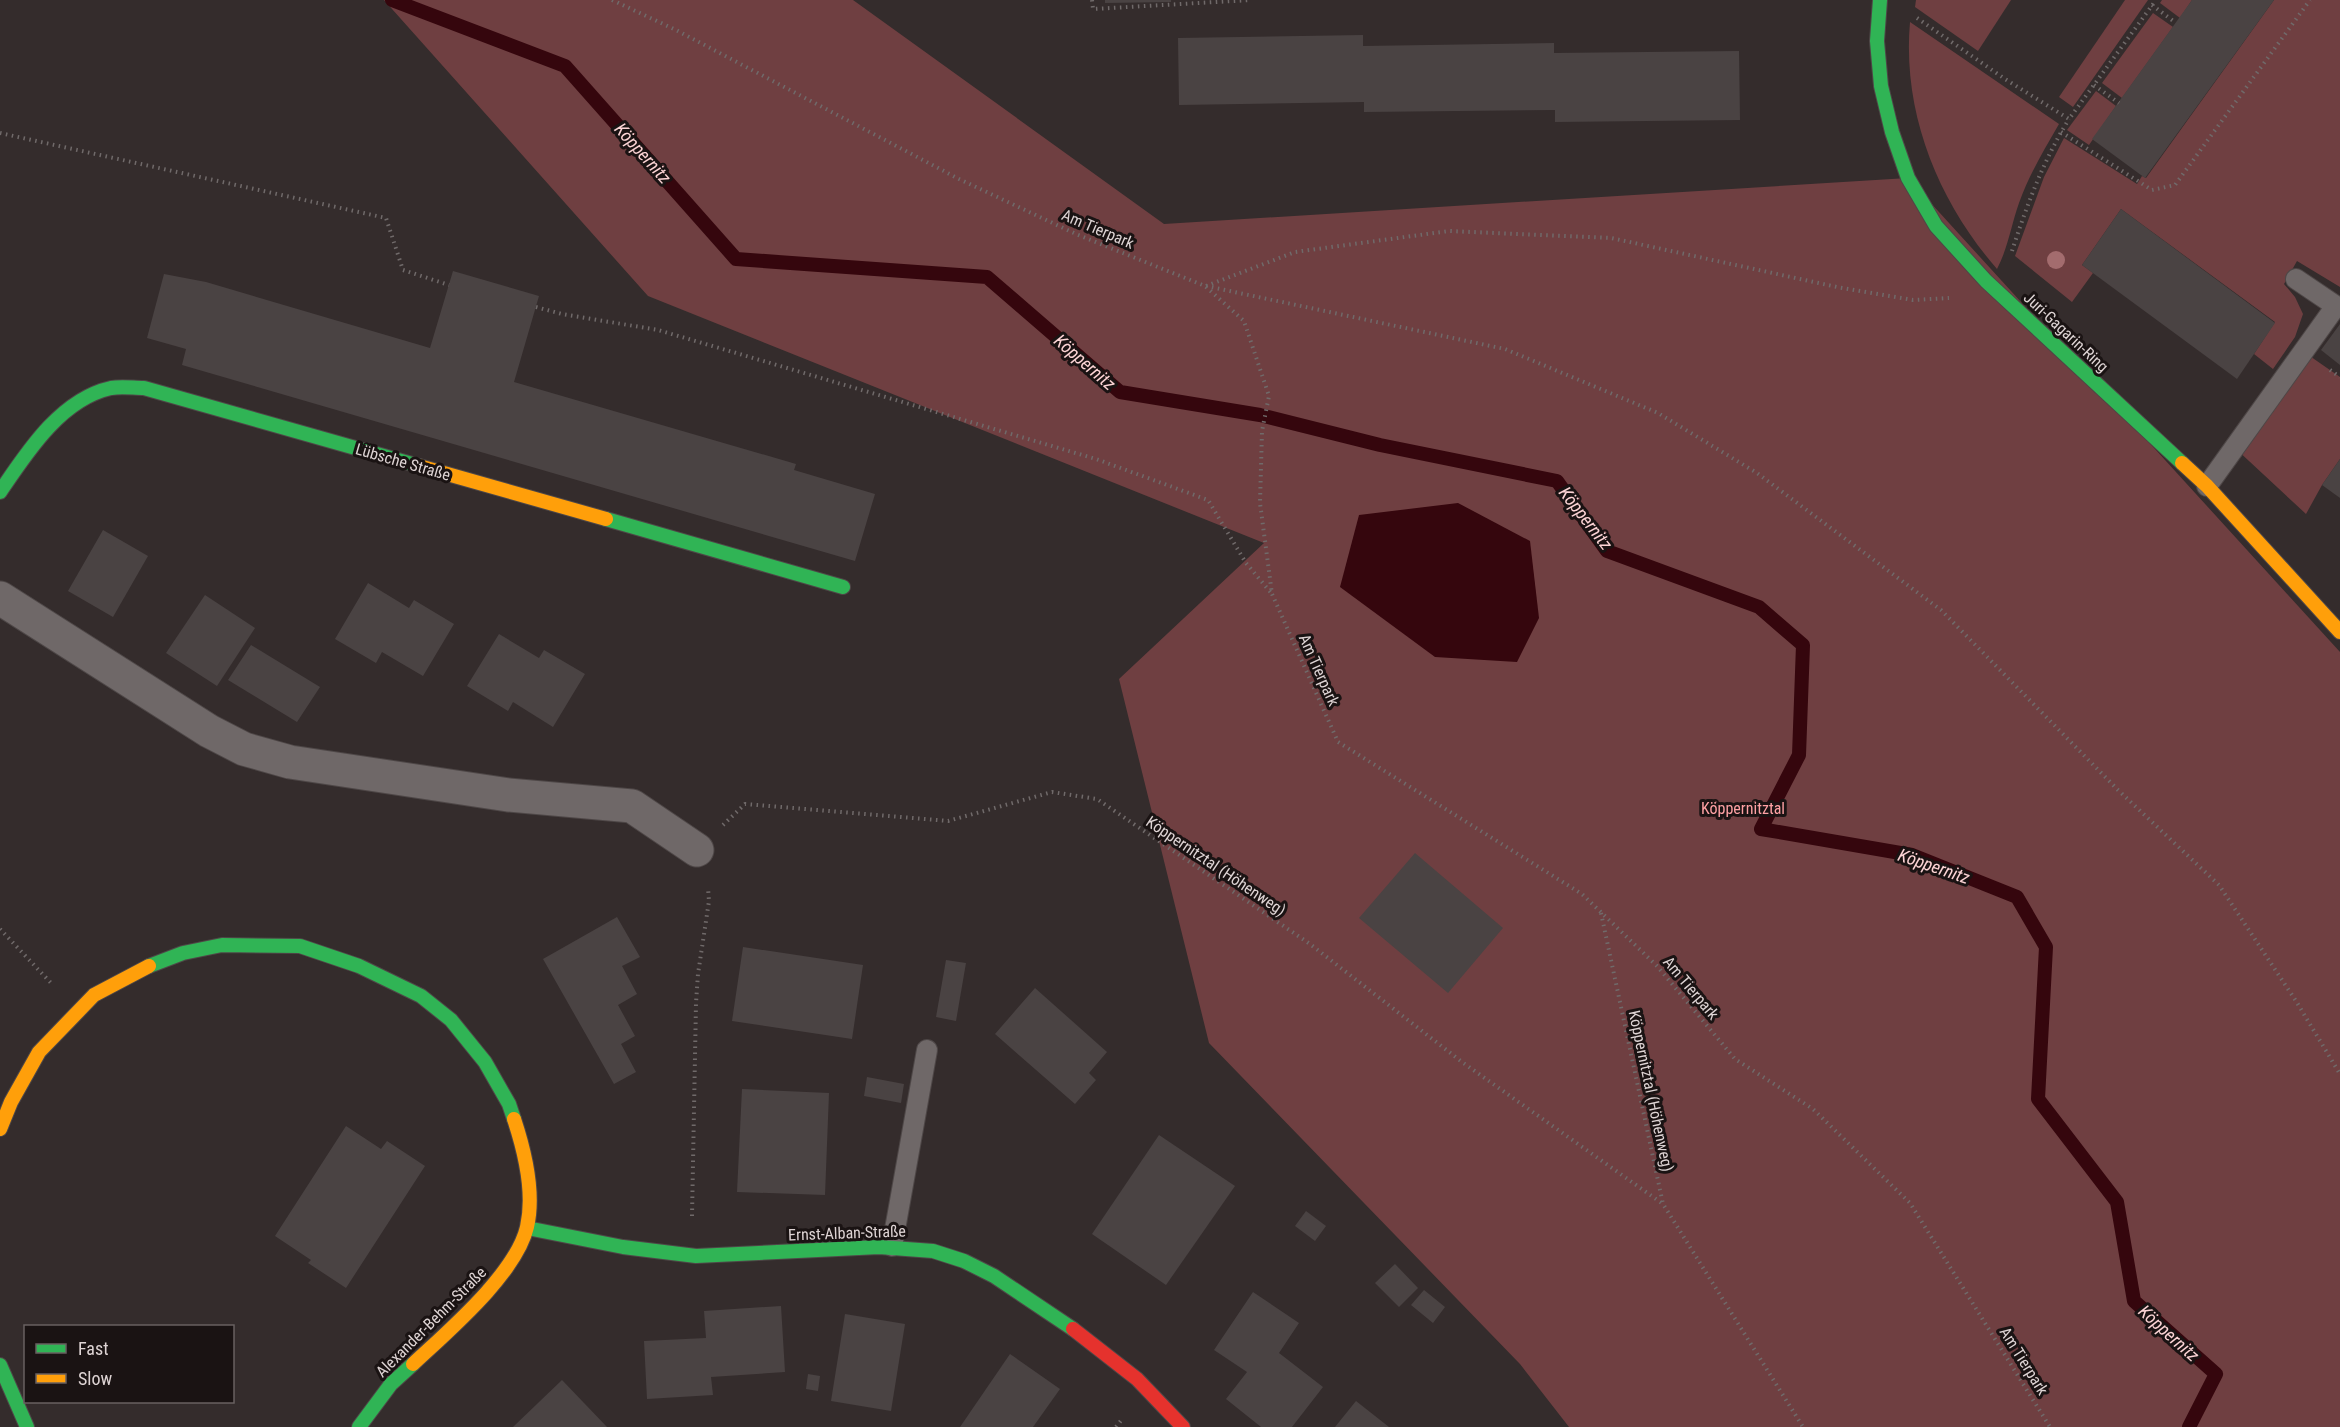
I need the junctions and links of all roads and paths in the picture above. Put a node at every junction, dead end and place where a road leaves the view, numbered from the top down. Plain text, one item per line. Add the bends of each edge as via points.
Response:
1 (612, 0) edge
2 (1092, 0) edge
3 (1251, 0) edge
4 (1880, 0) edge
5 (2156, 0) edge
6 (2310, 0) edge
7 (2152, 6) junction
8 (1910, 13) dead end
9 (2176, 23) dead end
10 (2094, 85) junction
11 (2119, 102) dead end
12 (2069, 119) junction
13 (2061, 132) junction
14 (0, 133) edge
15 (2296, 279) dead end
16 (1986, 281) junction
17 (449, 285) dead end
18 (1205, 286) junction
19 (536, 307) dead end
20 (2207, 486) junction
21 (0, 492) edge
22 (843, 587) dead end
23 (1272, 594) junction
24 (0, 598) edge
25 (2340, 632) edge
26 (697, 850) junction
27 (1601, 912) junction
28 (0, 929) edge
29 (77, 1012) junction
30 (927, 1050) dead end
31 (2340, 1074) edge
32 (0, 1129) edge
33 (1663, 1204) junction
34 (527, 1228) junction
35 (892, 1246) junction
36 (691, 1255) junction
37 (0, 1365) edge
38 (27, 1427) edge
39 (359, 1427) edge
40 (1183, 1427) edge
41 (1803, 1427) edge
42 (2050, 1427) edge

1 - 18 path, Am Tierpark via 959,179 1076,234
2 - 3 path via 1093,9
4 - 16 street, Juri-Gagarin-Ring via 1877,41 1881,86 1908,177 1936,226
5 - 7 path
6 - 13 path via 2175,185 2152,190
7 - 9 path
7 - 10 path
8 - 12 path
10 - 11 path
10 - 12 path
12 - 13 path
13 - 16 path via 2041,169 2006,265
14 - 17 path via 386,218 403,270
15 - 20 lane via 2336,306
16 - 18 path via 1962,297 1913,300 1611,238 1449,231 1295,252
16 - 20 street, Juri-Gagarin-Ring
18 - 23 path, Am Tierpark via 1244,321 1269,396 1262,431 1260,503
18 - 31 path via 1505,349 1658,413 1756,473 1941,610 2118,790 2219,885
19 - 23 path via 658,330 1096,459 1208,500 1246,563
20 - 25 street, Juri-Gagarin-Ring
21 - 22 street, Lübsche Straße via 41,436 78,401 111,388 144,388
23 - 27 path, Am Tierpark via 1338,742 1582,894
24 - 26 street via 209,731 244,749 290,762 496,793 632,806
26 - 33 path, Köppernitztal (Höhenweg) via 745,804 948,821 1052,792 1097,799 1310,944 1462,1062
26 - 36 path via 707,874 709,901 697,993
27 - 33 path, Köppernitztal (Höhenweg)
27 - 42 path, Am Tierpark via 1657,966 1735,1059 1813,1109 1910,1203
28 - 29 path
29 - 32 street, Alexander-Behm-Straße via 39,1052
29 - 34 street, Alexander-Behm-Straße via 94,995 136,971 183,953 222,945 300,946 380,976 421,996 451,1020 485,1062 509,1104 523,1146 530,1193
30 - 35 lane
33 - 41 path, Köppernitztal (Höhenweg)
34 - 36 street, Ernst-Alban-Straße via 660,1253
34 - 39 street, Alexander-Behm-Straße via 516,1253 492,1286 391,1384
35 - 36 street, Ernst-Alban-Straße
35 - 40 street, Ernst-Alban-Straße via 935,1251 968,1262 1018,1291 1106,1352
37 - 38 street

